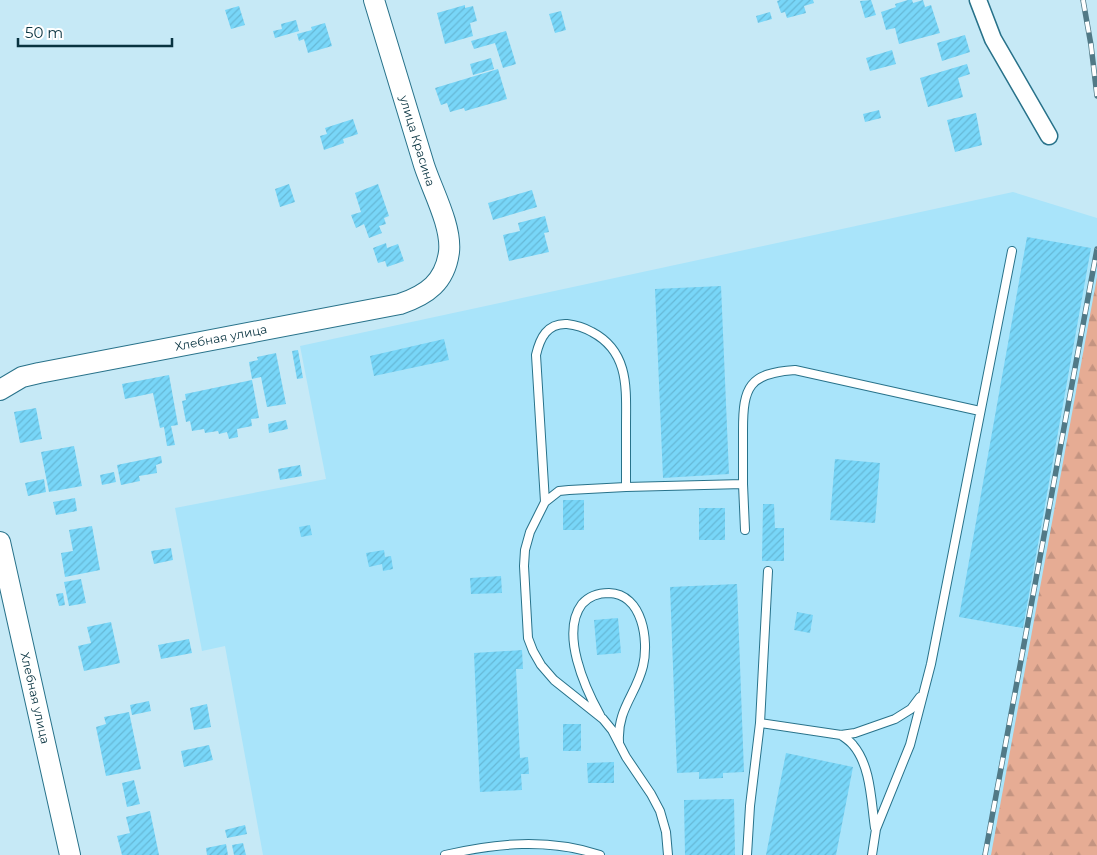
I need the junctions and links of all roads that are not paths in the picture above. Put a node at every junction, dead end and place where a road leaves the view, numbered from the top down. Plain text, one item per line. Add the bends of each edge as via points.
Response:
1 (374, 0) edge
2 (978, 0) edge
3 (1049, 136) dead end
4 (1012, 250) dead end
5 (438, 280) joint
6 (0, 390) edge
7 (980, 411) junction
8 (744, 484) junction
9 (626, 487) junction
10 (545, 502) junction
11 (744, 530) dead end
12 (0, 542) edge
13 (768, 571) dead end
14 (923, 694) junction
15 (602, 719) junction
16 (760, 723) junction
17 (841, 735) junction
18 (620, 744) junction
19 (876, 829) junction
20 (70, 855) edge
21 (444, 855) edge
22 (600, 855) edge
23 (668, 855) edge
24 (747, 855) edge
25 (872, 855) edge

1 - 5 street, улица Красина via 424,166 448,231 449,253
2 - 3 street via 993,40
4 - 7 lane
5 - 6 street, Хлебная улица via 430,291 400,304 39,373 22,377
7 - 8 lane via 795,370 763,376 746,394 743,409
7 - 14 lane
8 - 9 lane
8 - 11 lane
9 - 10 lane via 569,490 559,492
9 - 10 lane via 626,383 621,363 612,347 600,336 568,324 555,325 539,343 536,355
10 - 15 lane via 525,550 528,638 541,665 554,680
12 - 20 street, Хлебная улица
13 - 16 lane
14 - 17 lane via 911,710 895,719 855,734
14 - 19 lane via 910,745
15 - 18 lane
15 - 18 lane via 586,690 578,666 575,620 585,600 614,593 625,597 637,610 645,650 642,669 620,718
16 - 17 lane
16 - 24 lane
17 - 19 lane via 852,744 866,772
18 - 23 lane via 660,811
19 - 25 lane
21 - 22 lane via 479,847 523,843 570,847

